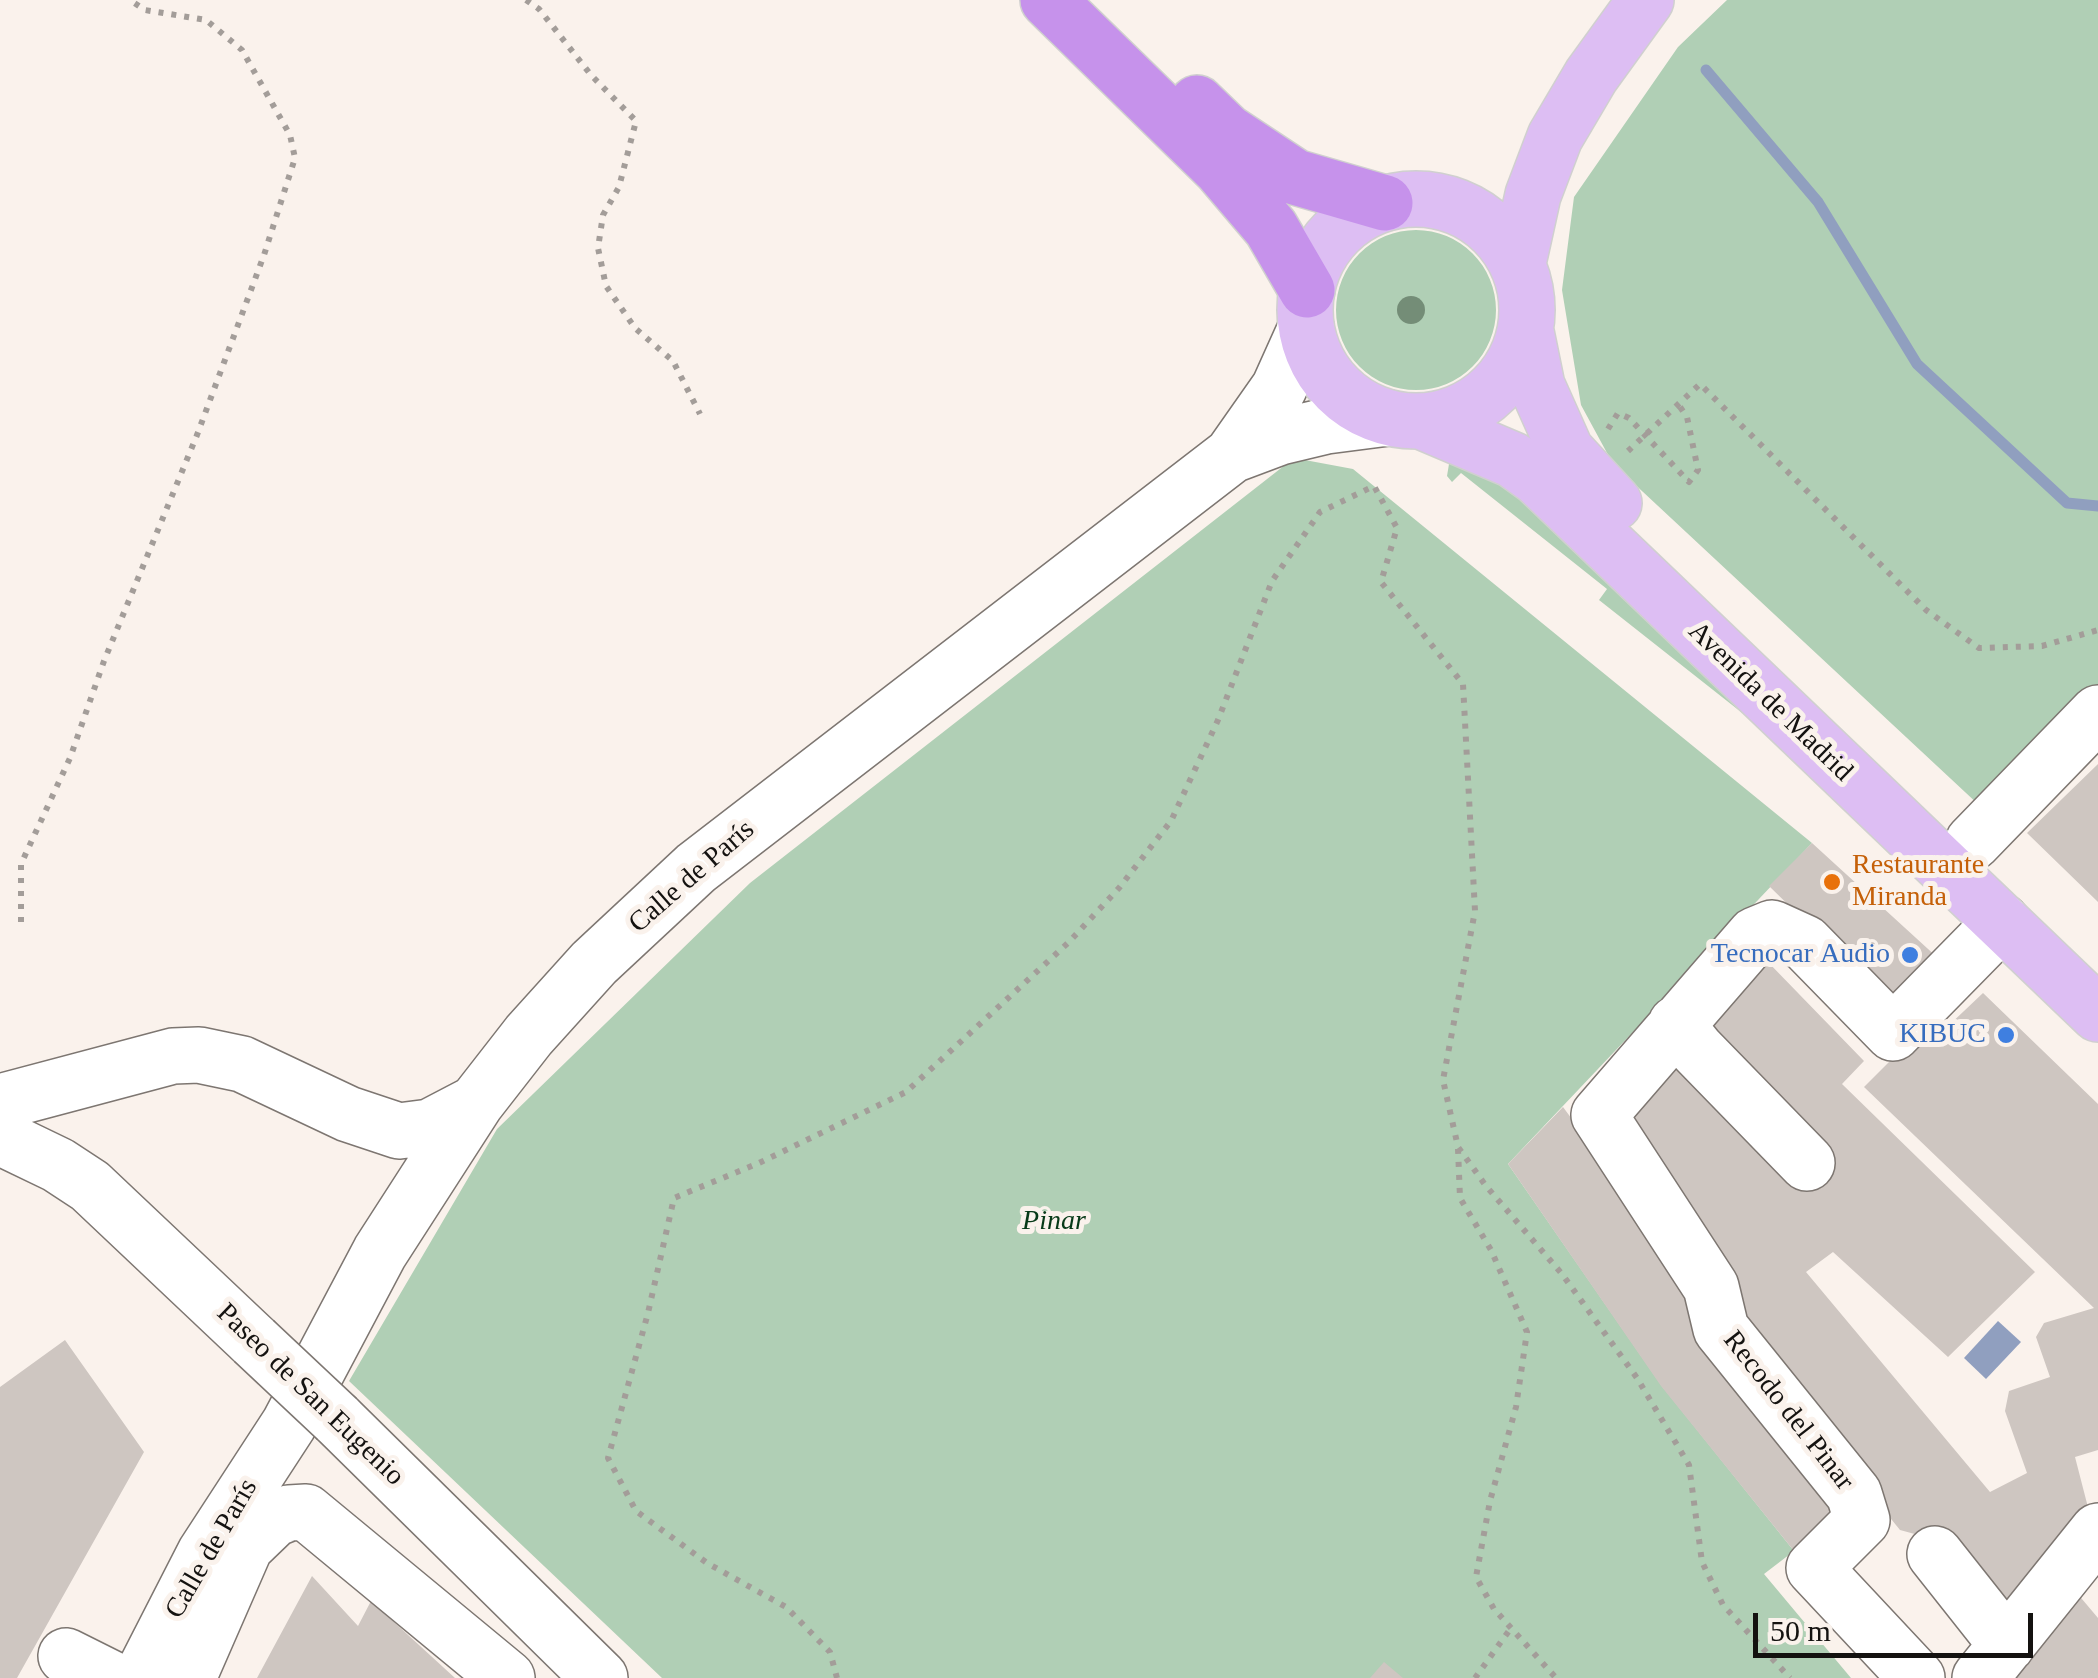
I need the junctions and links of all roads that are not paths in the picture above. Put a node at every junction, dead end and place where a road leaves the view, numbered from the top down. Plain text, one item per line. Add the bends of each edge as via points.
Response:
1 (1048, 0) edge
2 (1092, 0) edge
3 (1646, 0) edge
4 (1591, 76) junction
5 (1385, 203) junction
6 (1448, 203) junction
7 (1518, 262) junction
8 (1307, 309) junction
9 (1526, 332) junction
10 (1405, 420) junction
11 (1232, 454) junction
12 (2098, 713) edge
13 (1973, 842) junction
14 (2002, 922) junction
15 (2098, 964) edge
16 (2098, 1014) edge
17 (1676, 1024) junction
18 (0, 1102) edge
19 (476, 1102) junction
20 (0, 1137) edge
21 (1807, 1164) dead end
22 (313, 1422) junction
23 (248, 1545) junction
24 (1935, 1554) dead end
25 (2088, 1566) edge
26 (1994, 1662) edge
27 (142, 1678) edge
28 (188, 1678) edge
29 (506, 1678) edge
30 (600, 1678) edge
31 (1917, 1678) edge

1 - 8 highway via 1272,228
2 - 5 highway via 1227,132 1296,177
3 - 4 main road
4 - 6 main road via 1530,148 1480,191
4 - 7 main road via 1555,137 1532,195
5 - 6 main road, Avenida de Madrid
5 - 8 main road, Avenida de Madrid via 1334,236 1316,261
6 - 7 main road, Avenida de Madrid via 1501,236
7 - 9 main road, Avenida de Madrid via 1528,296
8 - 10 main road, Avenida de Madrid via 1313,352 1334,384 1364,409
8 - 11 street, Calle de París via 1279,388
9 - 10 main road, Avenida de Madrid via 1512,366 1489,394 1457,414
9 - 13 main road, Avenida de Madrid via 1537,386 1566,451 1592,482
10 - 11 street, Calle de París via 1326,426
10 - 14 main road, Avenida de Madrid via 1513,460 1538,478
11 - 19 street, Calle de París via 696,868 594,963
12 - 13 street
13 - 15 main road, Avenida de Madrid
14 - 16 main road, Avenida de Madrid
14 - 17 street, Recodo del Pinar via 1892,1033 1805,943 1772,928 1755,935
17 - 21 street
17 - 31 street, Recodo del Pinar via 1599,1115 1712,1287 1722,1329 1854,1494 1862,1520 1814,1568
18 - 19 street via 173,1056 199,1055 242,1064 398,1131 430,1127
19 - 22 street, Calle de París via 380,1252
20 - 22 street, Paseo de San Eugenio, bridge via 90,1186 254,1341
22 - 23 street, Calle de París
22 - 27 street, Calle de París via 205,1553
22 - 30 street, Paseo de San Eugenio
23 - 28 street, Calle de París
23 - 29 street via 274,1519 306,1512
24 - 26 street
25 - 26 street

